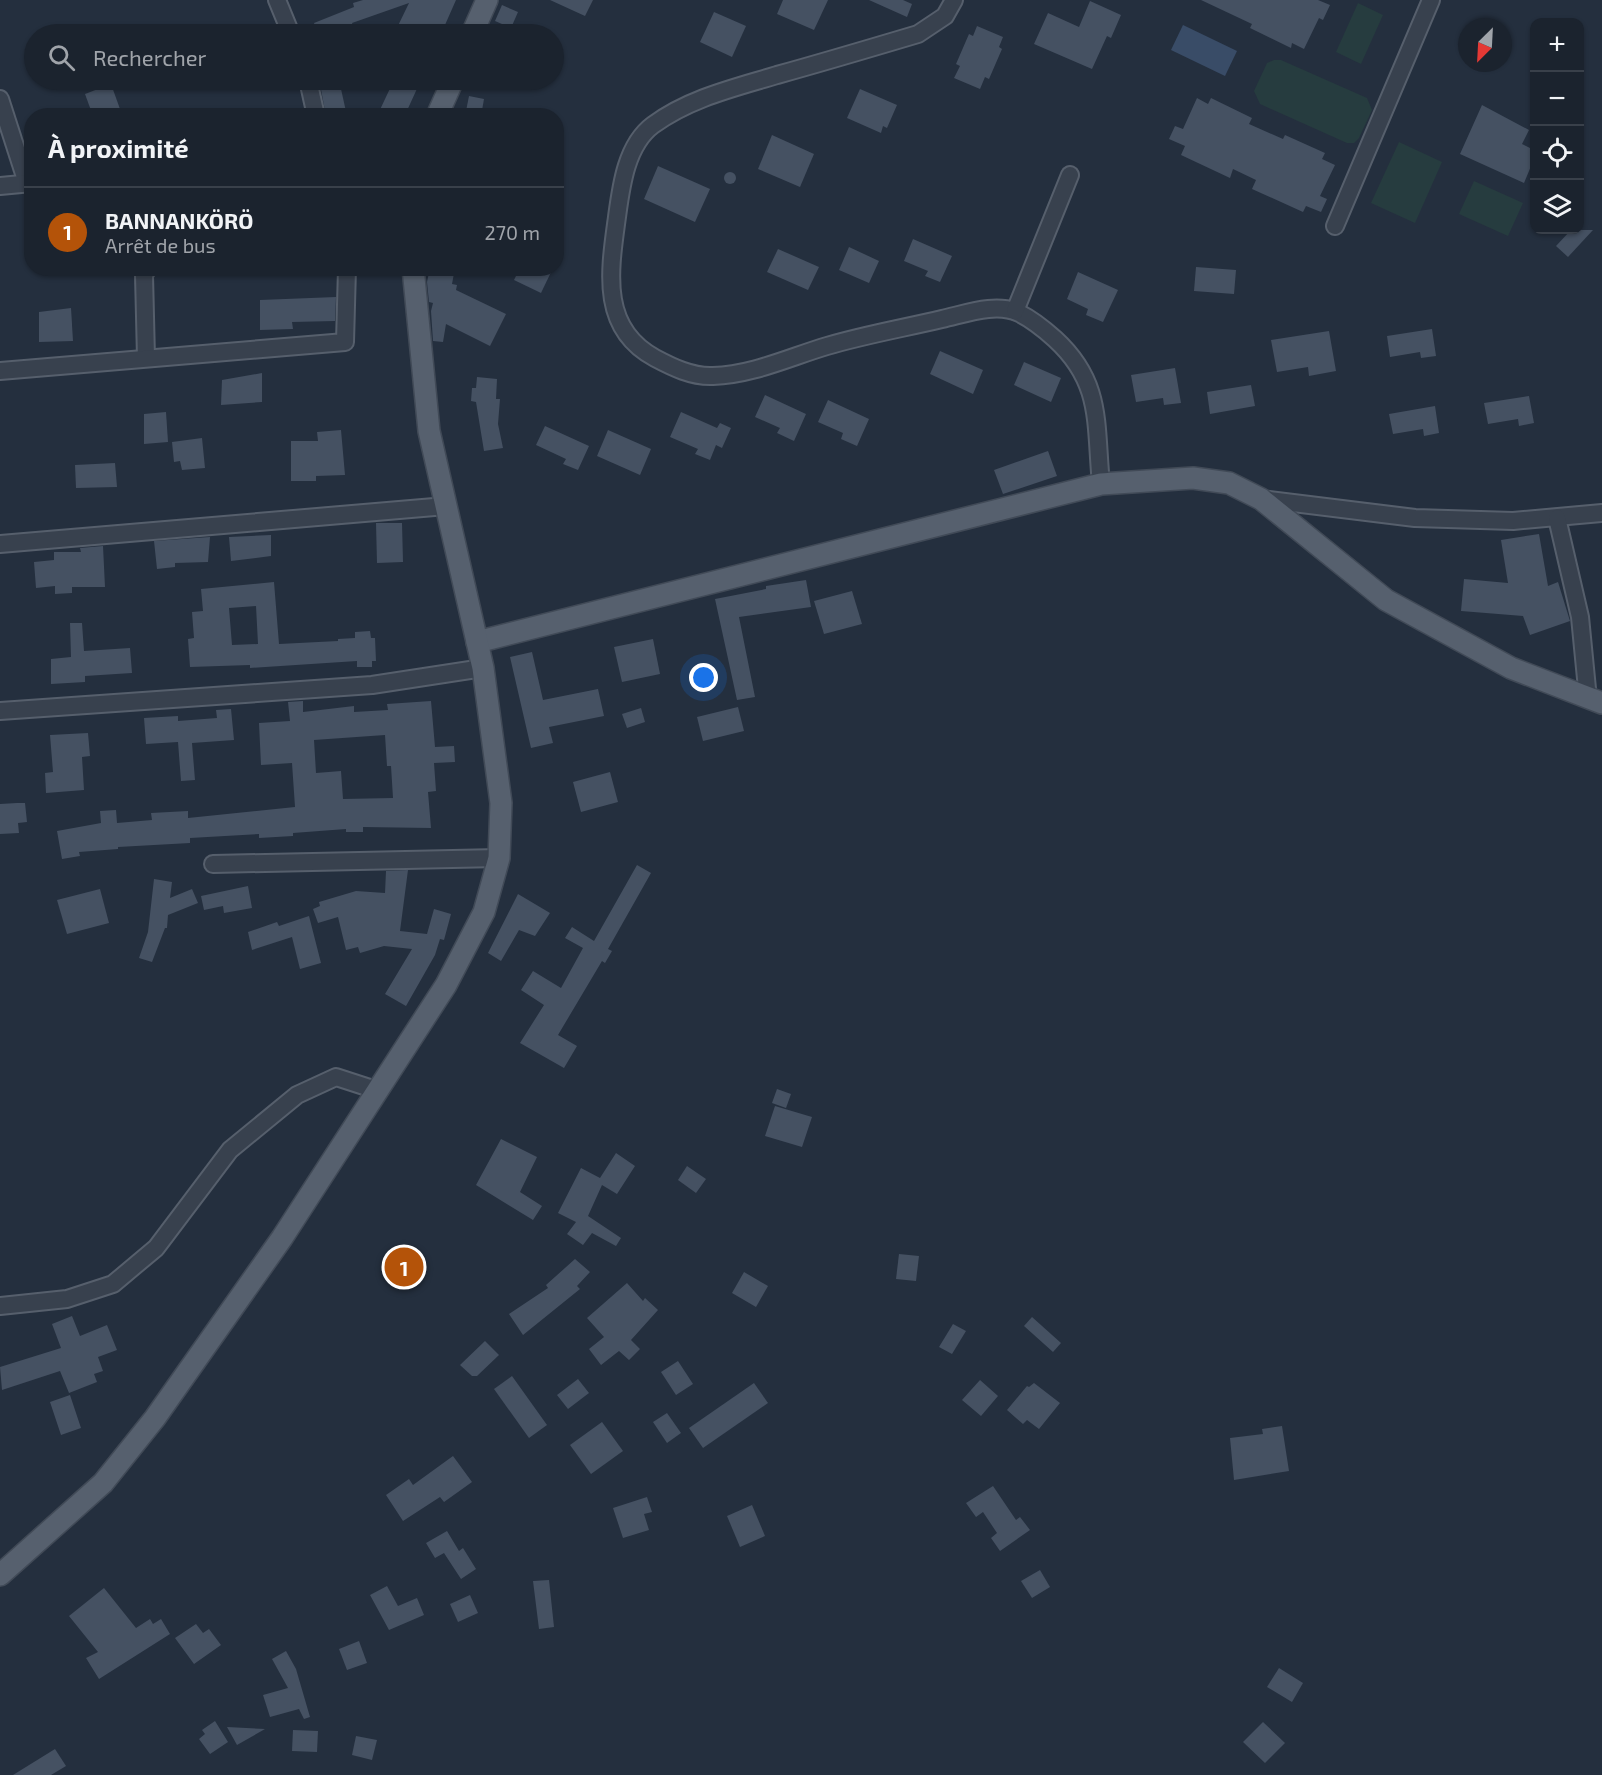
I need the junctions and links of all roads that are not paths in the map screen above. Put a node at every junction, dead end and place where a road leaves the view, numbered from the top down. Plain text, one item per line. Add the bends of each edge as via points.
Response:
1 (278, 0) edge
2 (488, 0) edge
3 (954, 0) edge
4 (1431, 0) edge
5 (287, 24) edge
6 (477, 24) edge
7 (310, 90) edge
8 (449, 90) edge
9 (0, 99) edge
10 (314, 108) edge
11 (441, 108) edge
12 (24, 169) edge
13 (1070, 176) dead end
14 (24, 184) edge
15 (0, 186) edge
16 (1335, 226) dead end
17 (144, 276) edge
18 (347, 276) edge
19 (413, 276) edge
20 (1016, 311) junction
21 (146, 358) junction
22 (0, 371) edge
23 (1101, 484) junction
24 (1262, 499) junction
25 (446, 506) junction
26 (1602, 513) edge
27 (1557, 518) junction
28 (0, 544) edge
29 (477, 642) junction
30 (483, 668) junction
31 (1595, 701) edge
32 (0, 711) edge
33 (499, 858) junction
34 (213, 864) dead end
35 (376, 1090) junction
36 (0, 1306) edge
37 (0, 1575) edge

1 - 5 street
2 - 6 main road
3 - 20 street via 945,16 918,34 712,94 674,110 649,128 632,153 622,182 610,266 611,297 622,327 644,352 677,370 711,376 745,372 831,345 983,309
4 - 16 street
7 - 10 street
8 - 11 main road
9 - 12 street
13 - 20 street
14 - 15 street
17 - 21 street
18 - 21 street via 345,342
19 - 25 main road via 429,431
20 - 23 street via 1038,324 1084,372 1093,396
21 - 22 street
23 - 24 main road via 1193,478 1229,483
23 - 29 main road
24 - 27 street via 1415,518
24 - 31 main road via 1386,600 1510,668
25 - 28 street
25 - 29 main road
26 - 27 street
27 - 31 street
29 - 30 main road
30 - 32 street via 372,685
30 - 33 main road via 501,803
33 - 34 street
33 - 35 main road via 484,912 446,985
35 - 36 street via 336,1077 297,1095 230,1150 156,1248 113,1284 67,1299
35 - 37 main road via 282,1238 155,1418 103,1483

